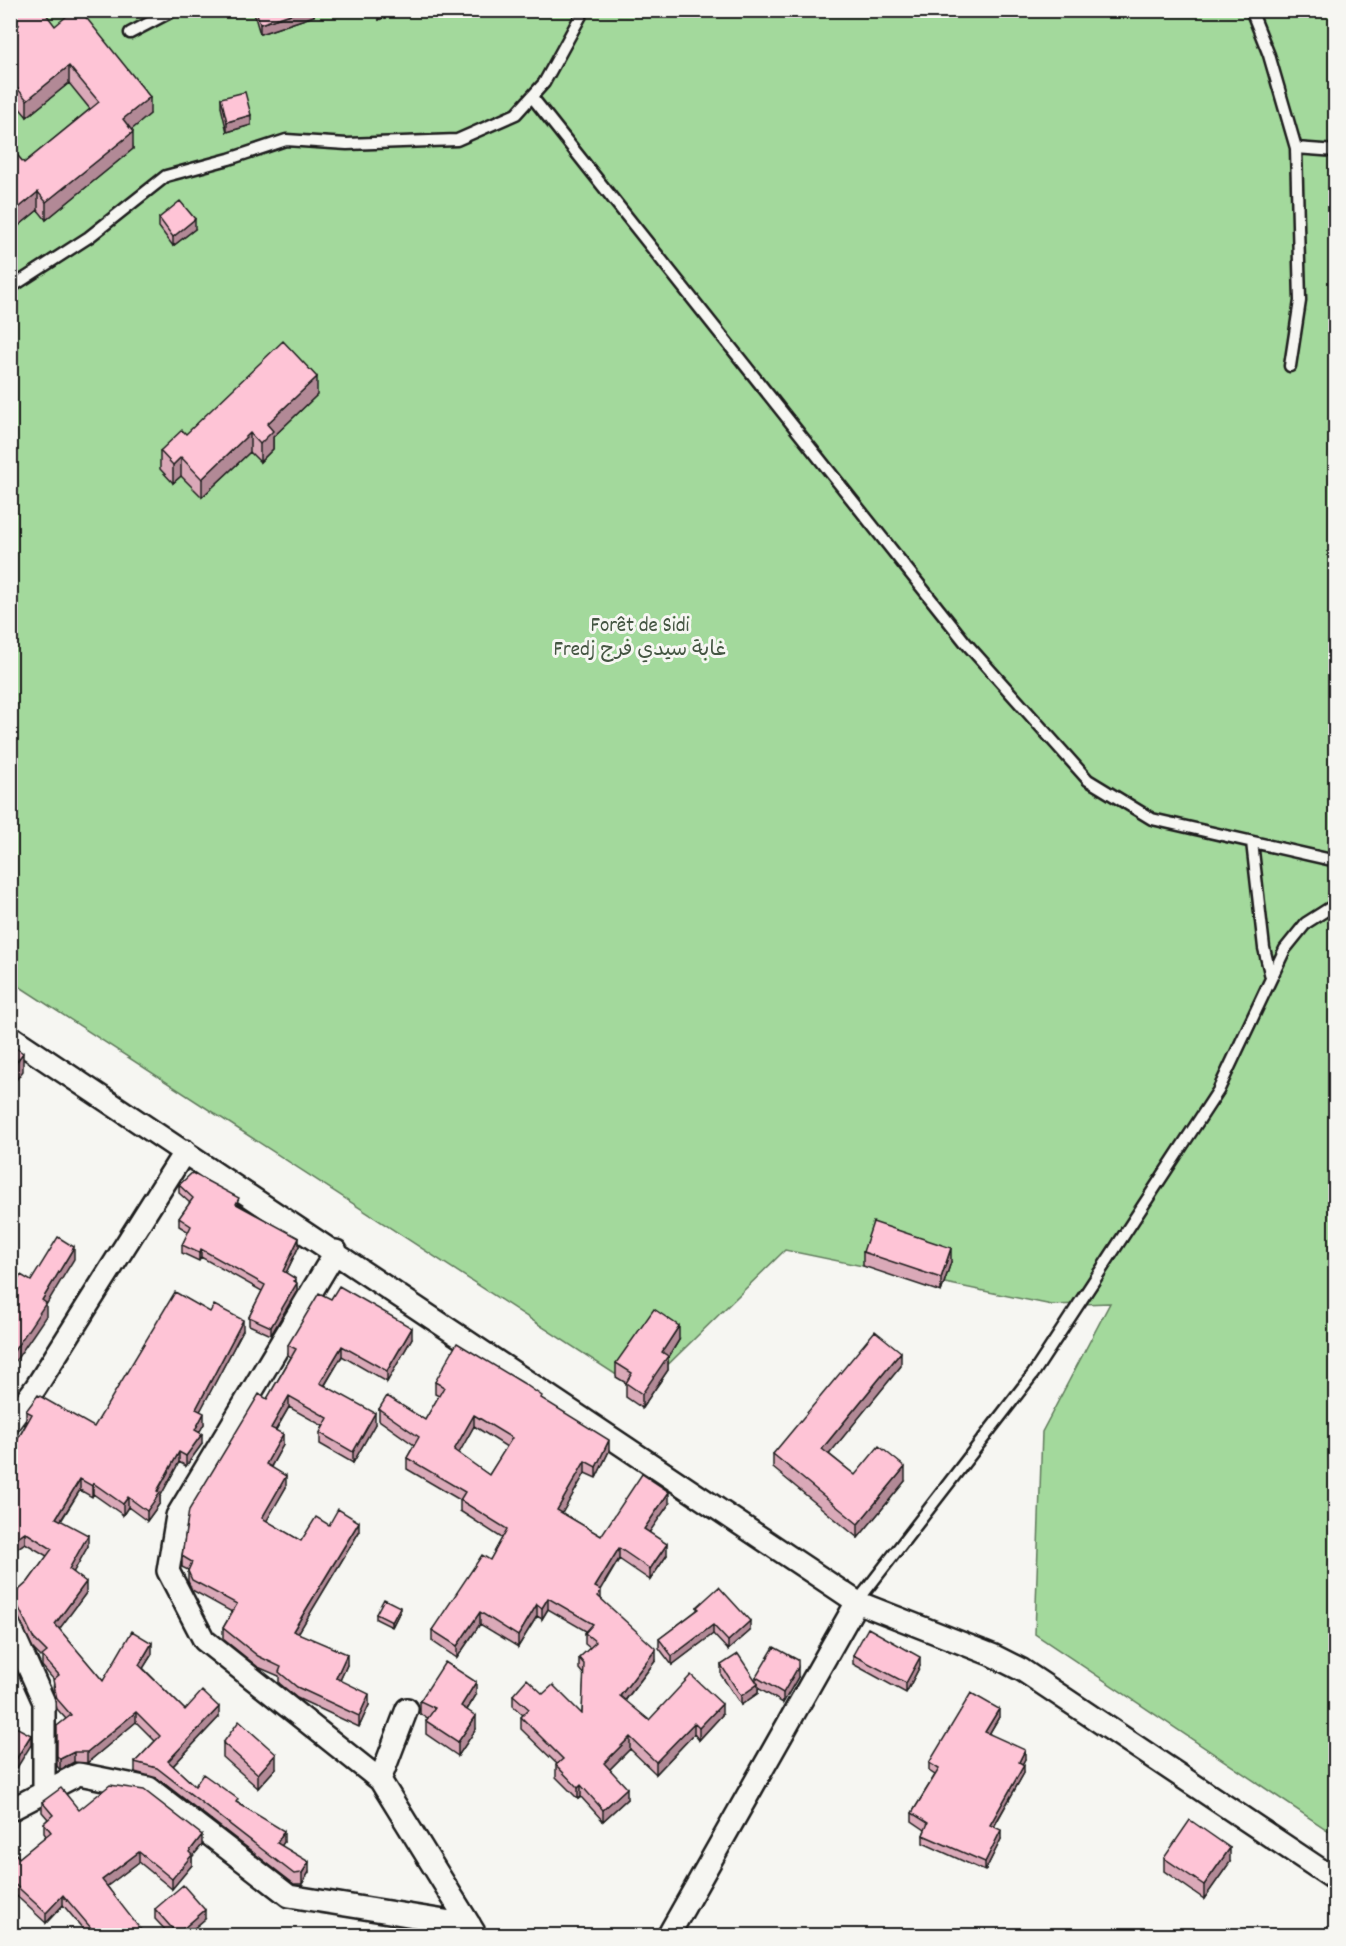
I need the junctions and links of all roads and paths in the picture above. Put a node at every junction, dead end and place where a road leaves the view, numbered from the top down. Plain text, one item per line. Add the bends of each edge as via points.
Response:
1 (174, 10) edge
2 (584, 10) edge
3 (1251, 10) edge
4 (130, 33) dead end
5 (532, 97) junction
6 (1296, 148) junction
7 (1335, 151) edge
8 (10, 288) edge
9 (1290, 366) dead end
10 (1252, 842) junction
11 (1335, 861) edge
12 (1335, 904) edge
13 (1271, 977) junction
14 (10, 1036) edge
15 (184, 1152) junction
16 (336, 1251) junction
17 (10, 1422) edge
18 (857, 1602) junction
19 (10, 1626) edge
20 (407, 1708) dead end
21 (380, 1780) junction
22 (44, 1792) junction
23 (10, 1810) edge
24 (1335, 1880) edge
25 (473, 1930) edge
26 (668, 1935) edge

1 - 4 lane
2 - 5 lane via 544,83
3 - 6 lane via 1272,64
5 - 8 lane via 516,114 457,140 347,144 286,140 166,176 89,237
5 - 10 lane via 965,642 1088,780 1152,819
6 - 7 lane
6 - 9 lane via 1300,301
10 - 11 lane
10 - 13 lane
12 - 13 lane via 1306,923 1285,949
13 - 18 lane via 1218,1091 1033,1374
14 - 15 street
15 - 16 street
15 - 17 street
16 - 18 street
16 - 21 street via 177,1516 168,1571 204,1640
18 - 24 street via 1022,1670
18 - 26 street
19 - 22 street via 44,1702
20 - 21 street
21 - 25 street
22 - 23 street
22 - 25 street via 79,1774 149,1788 289,1896

